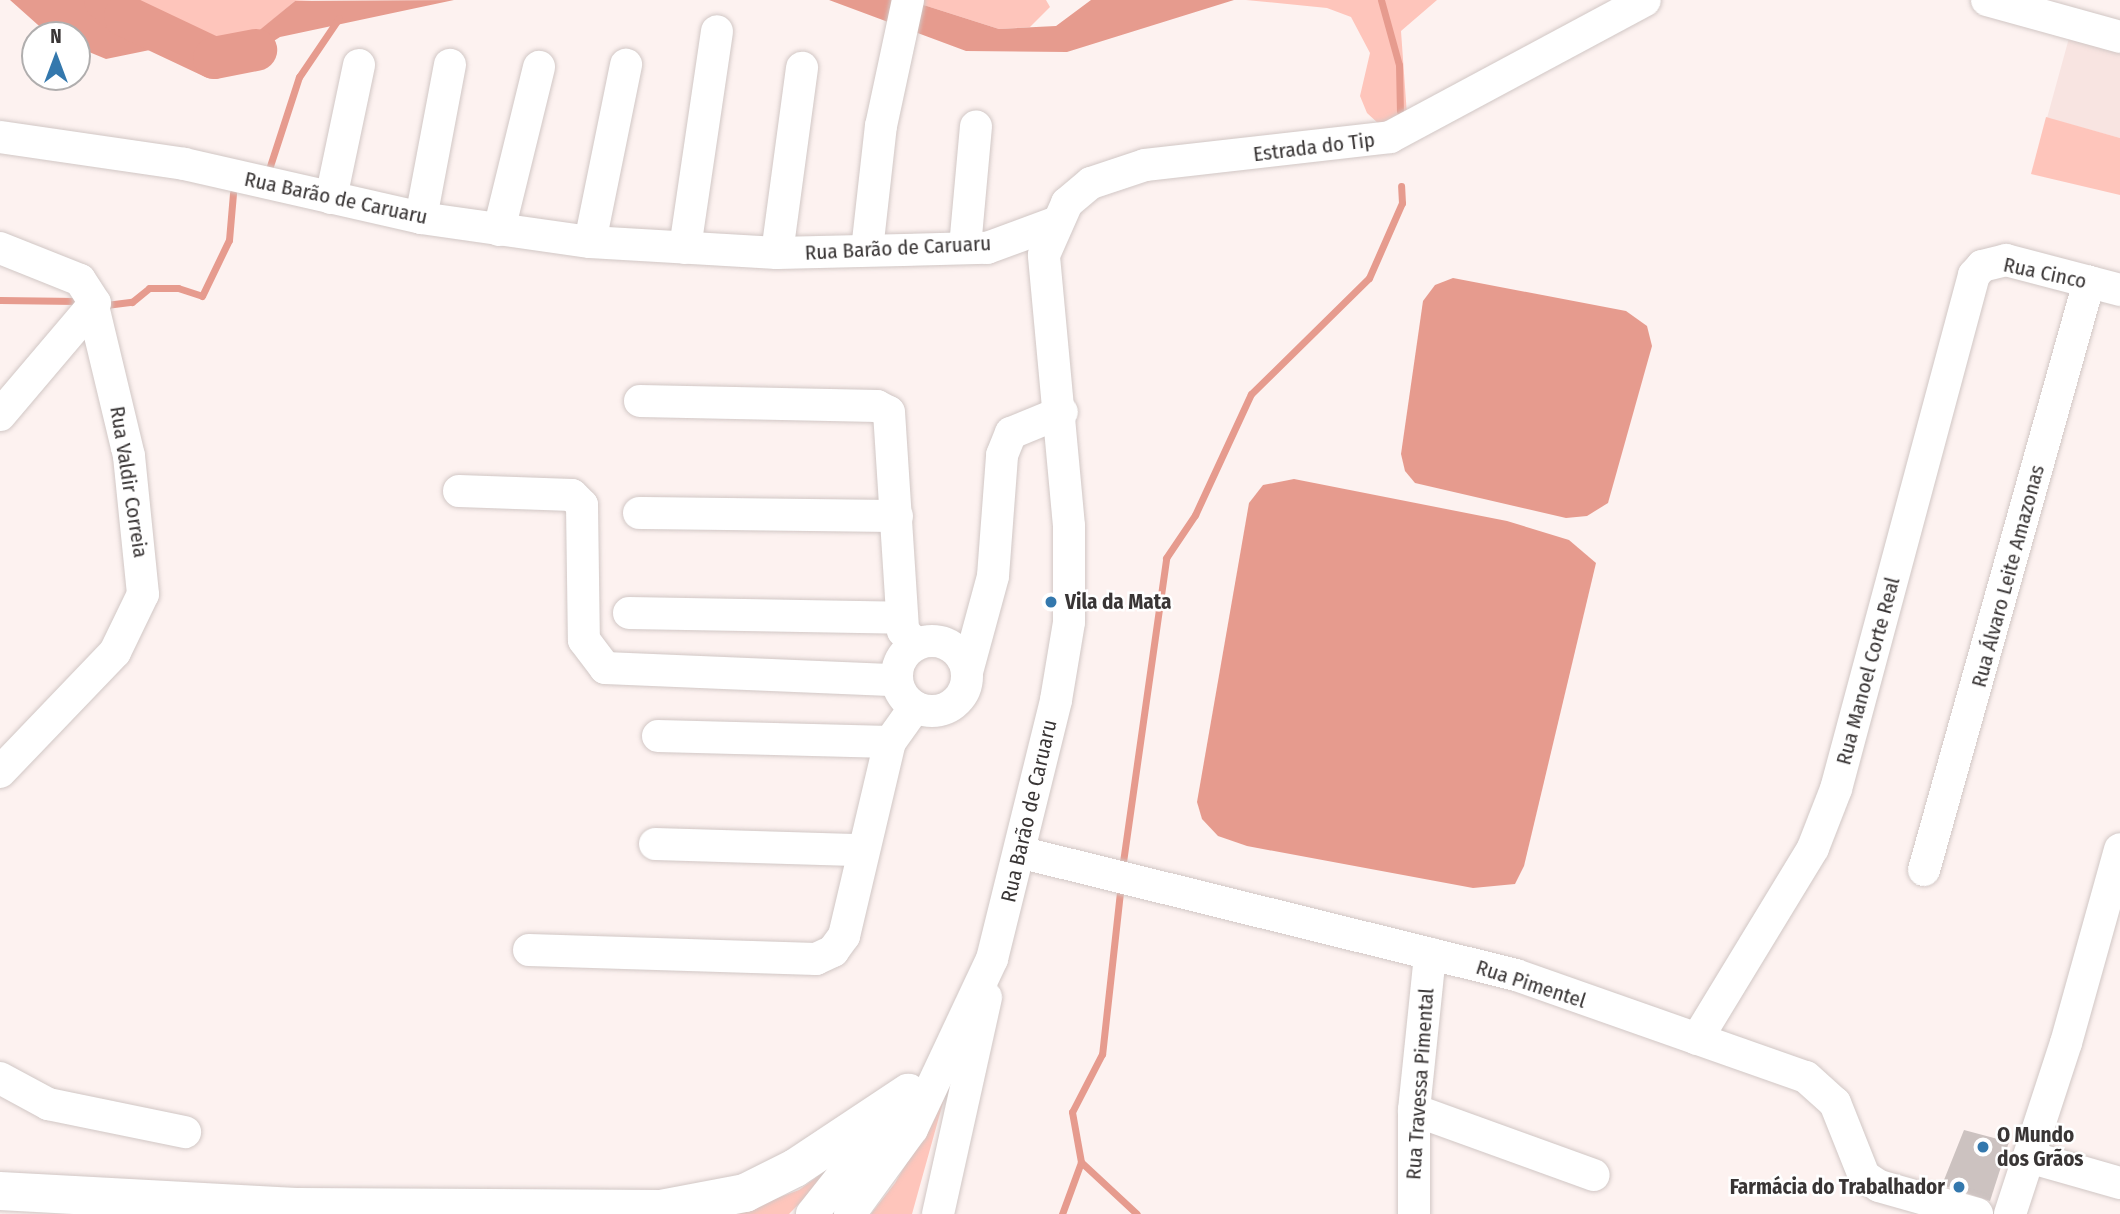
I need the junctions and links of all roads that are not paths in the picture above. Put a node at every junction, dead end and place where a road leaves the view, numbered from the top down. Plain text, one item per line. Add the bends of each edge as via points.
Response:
1 (908, 0) edge
2 (1646, 0) edge
3 (1987, 0) edge
4 (717, 31) dead end
5 (2120, 37) edge
6 (359, 65) dead end
7 (450, 65) dead end
8 (625, 65) dead end
9 (539, 67) dead end
10 (802, 68) dead end
11 (976, 127) dead end
12 (0, 137) edge
13 (331, 198) junction
14 (421, 218) junction
15 (1055, 223) junction
16 (499, 230) junction
17 (590, 242) junction
18 (0, 248) edge
19 (685, 248) junction
20 (976, 248) junction
21 (867, 250) junction
22 (777, 253) junction
23 (1044, 255) junction
24 (1974, 275) joint
25 (2089, 282) junction
26 (2120, 290) edge
27 (94, 310) junction
28 (640, 401) dead end
29 (1062, 412) junction
30 (0, 415) edge
31 (459, 491) dead end
32 (639, 513) dead end
33 (897, 516) junction
34 (629, 614) dead end
35 (982, 614) junction
36 (909, 631) junction
37 (949, 645) junction
38 (967, 671) junction
39 (896, 680) junction
40 (915, 707) junction
41 (658, 736) dead end
42 (890, 742) junction
43 (0, 772) edge
44 (655, 844) dead end
45 (2120, 849) edge
46 (863, 850) junction
47 (1020, 852) junction
48 (1924, 870) dead end
49 (1004, 914) junction
50 (529, 950) dead end
51 (1430, 954) junction
52 (992, 959) junction
53 (1697, 1040) junction
54 (0, 1078) edge
55 (908, 1093) junction
56 (1414, 1110) junction
57 (185, 1132) dead end
58 (2029, 1157) junction
59 (1594, 1175) dead end
60 (2120, 1183) edge
61 (0, 1191) edge
62 (811, 1214) edge
63 (850, 1214) edge
64 (938, 1214) edge
65 (1414, 1214) edge
66 (1977, 1214) edge
67 (2010, 1214) edge

1 - 21 street via 897,43
2 - 15 street, Estrada do Tip via 1390,137 1116,172 1091,183
3 - 5 street
4 - 19 street
6 - 13 street
7 - 14 street
8 - 17 street
9 - 16 street
10 - 22 street
11 - 20 street
12 - 13 street, Rua Barão de Caruaru via 106,150
13 - 14 street, Rua Barão de Caruaru
14 - 16 street, Rua Barão de Caruaru
15 - 20 street, Rua Barão de Caruaru
15 - 23 street, Rua Barão de Caruaru
16 - 17 street, Rua Barão de Caruaru
17 - 19 street, Rua Barão de Caruaru
18 - 27 street, Rua Valdir Correia via 80,280 94,296
19 - 22 street, Rua Barão de Caruaru
20 - 21 street, Rua Barão de Caruaru
20 - 23 street
21 - 22 street, Rua Barão de Caruaru
23 - 29 street, Rua Barão de Caruaru via 1046,321
24 - 25 street, Rua Cinco via 1982,266 2006,260
24 - 53 street, Rua Manoel Corte Real via 1836,789 1813,848
25 - 26 street, Rua Cinco
25 - 48 street, Rua Álvaro Leite Amazonas
27 - 30 street
27 - 43 street, Rua Valdir Correia via 129,456 143,556 143,594 115,652
28 - 33 street via 877,406 889,412 894,423
29 - 35 street via 1011,433 1002,455 993,576
29 - 47 street, Rua Barão de Caruaru via 1069,622
31 - 39 street via 572,495 582,505 584,640 605,668
32 - 33 street
33 - 36 street
34 - 36 street
35 - 37 street
35 - 38 street
36 - 37 street
36 - 39 street
37 - 38 street
38 - 40 street via 963,693 947,708
39 - 40 street
40 - 42 street
41 - 42 street
42 - 46 street
44 - 46 street
45 - 58 street
46 - 50 street via 844,936 833,951 816,959
47 - 49 street, Rua Barão de Caruaru
47 - 51 street, Rua Pimentel
49 - 52 street, Rua Barão de Caruaru
49 - 55 street
51 - 53 street, Rua Pimentel via 1516,975
51 - 56 street, Rua Travessa Pimental
52 - 63 street, Rua Barão de Caruaru via 912,1129
52 - 64 street, Rua Barão de Caruaru
53 - 66 street, Rua Pimentel via 1822,1088 1835,1103 1855,1162 1879,1186
54 - 57 street via 60,1107
55 - 61 highway via 795,1168 745,1193 662,1209 296,1208
55 - 62 street
56 - 59 street
56 - 65 street, Rua Travessa Pimental
58 - 60 street
58 - 67 street

